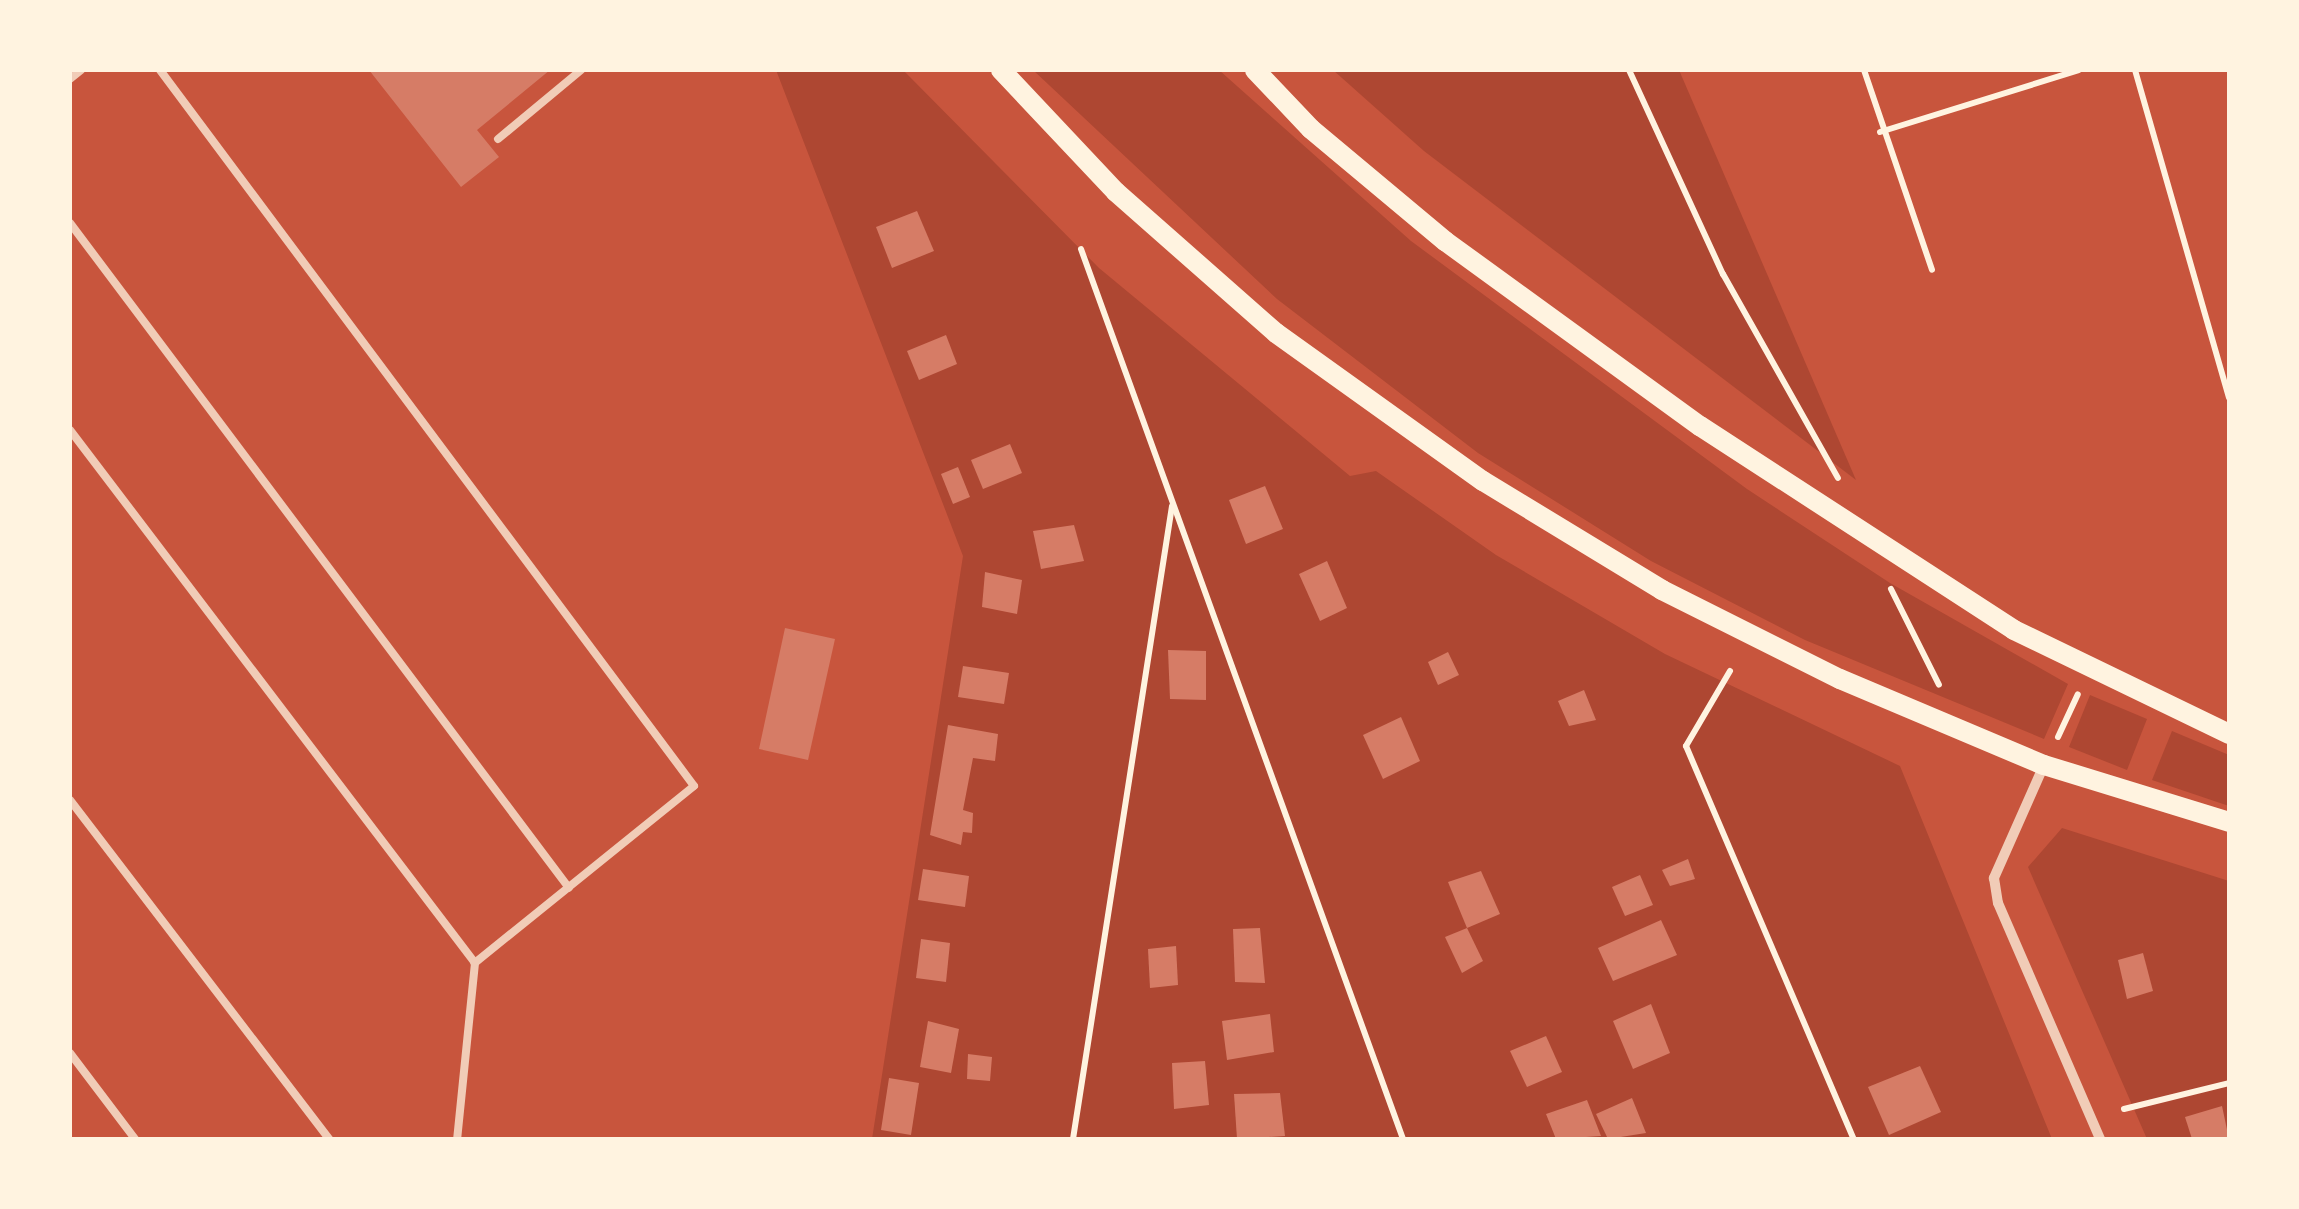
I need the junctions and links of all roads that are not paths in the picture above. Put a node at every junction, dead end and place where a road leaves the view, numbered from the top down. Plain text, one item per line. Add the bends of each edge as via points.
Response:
1 (81, 70) edge
2 (160, 70) edge
3 (581, 70) edge
4 (1001, 70) edge
5 (1254, 70) edge
6 (70, 78) edge
7 (498, 139) dead end
8 (70, 223) edge
9 (70, 430) edge
10 (2229, 734) edge
11 (2044, 764) junction
12 (70, 800) edge
13 (2229, 822) edge
14 (569, 888) junction
15 (475, 963) junction
16 (70, 1053) edge
17 (135, 1139) edge
18 (329, 1139) edge
19 (457, 1139) edge
20 (2100, 1139) edge

1 - 6 lane
2 - 14 lane via 694,786
3 - 7 lane
4 - 11 main road via 1116,192 1276,333 1484,482 1662,590 1963,734
5 - 10 main road via 1311,129 1445,241 1700,426 1903,560 2087,669
8 - 14 lane
9 - 15 lane
11 - 13 main road
11 - 20 street via 1994,878 1998,903
12 - 18 lane
14 - 15 lane
15 - 19 lane
16 - 17 lane

